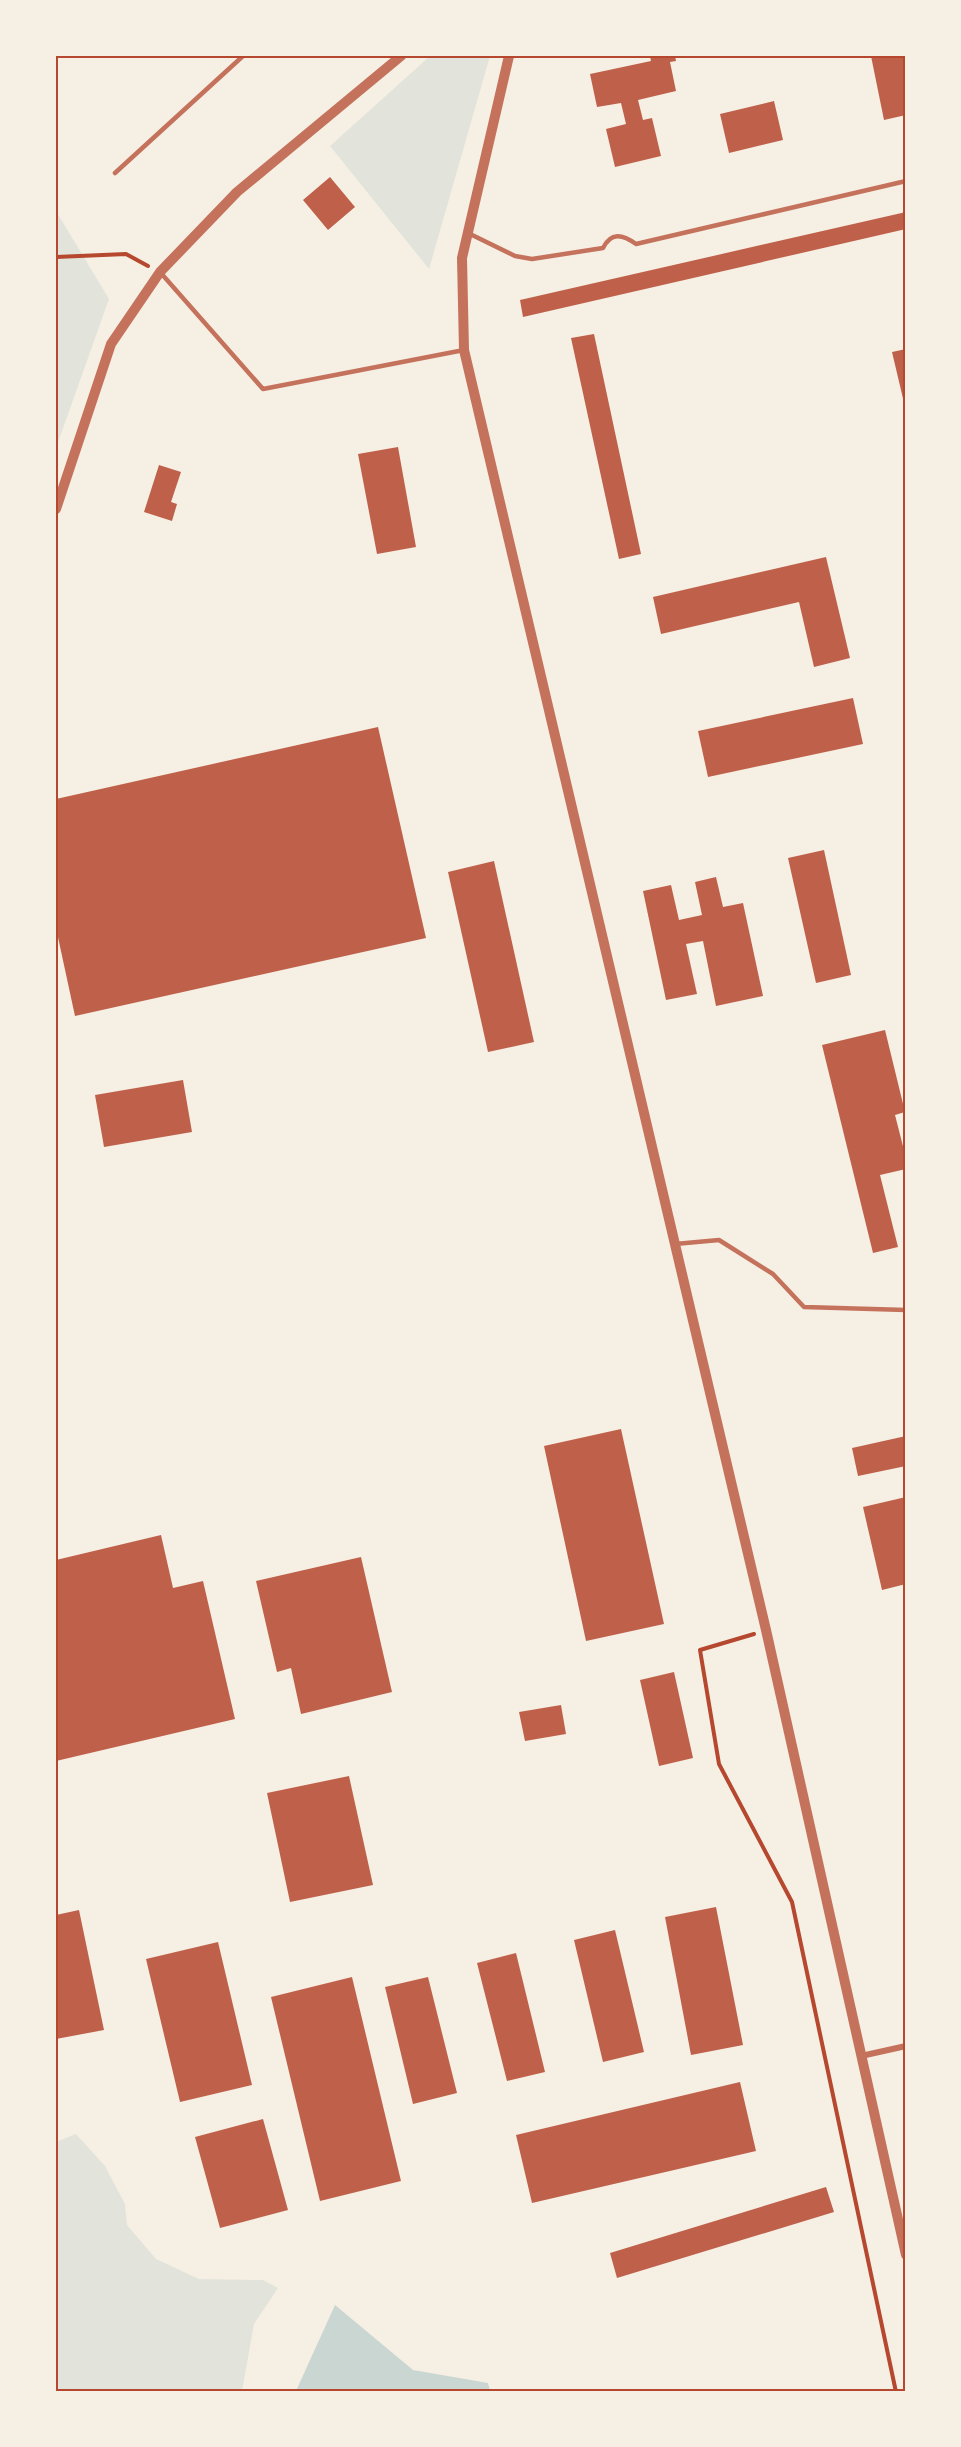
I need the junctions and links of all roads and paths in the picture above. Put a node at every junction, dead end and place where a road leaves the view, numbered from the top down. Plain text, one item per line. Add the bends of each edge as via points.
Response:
1 (243, 56) edge
2 (509, 56) edge
3 (397, 57) edge
4 (115, 173) dead end
5 (906, 181) edge
6 (468, 232) junction
7 (56, 257) edge
8 (160, 273) junction
9 (464, 350) junction
10 (56, 509) edge
11 (675, 1244) junction
12 (906, 1310) edge
13 (766, 1630) junction
14 (906, 2046) edge
15 (861, 2056) junction
16 (906, 2255) edge
17 (896, 2391) edge

1 - 4 lane
2 - 6 street
3 - 8 street via 237,192
5 - 6 lane via 636,244 620,235 609,238 603,248 532,259 515,256
6 - 9 street via 462,258
7 - 8 path via 126,254
8 - 9 lane via 263,389
8 - 10 street via 111,344
9 - 11 street
11 - 12 lane via 719,1240 773,1274 804,1306
11 - 13 street
13 - 15 street
13 - 17 path via 700,1650 719,1764 792,1902
14 - 15 street
15 - 16 street

